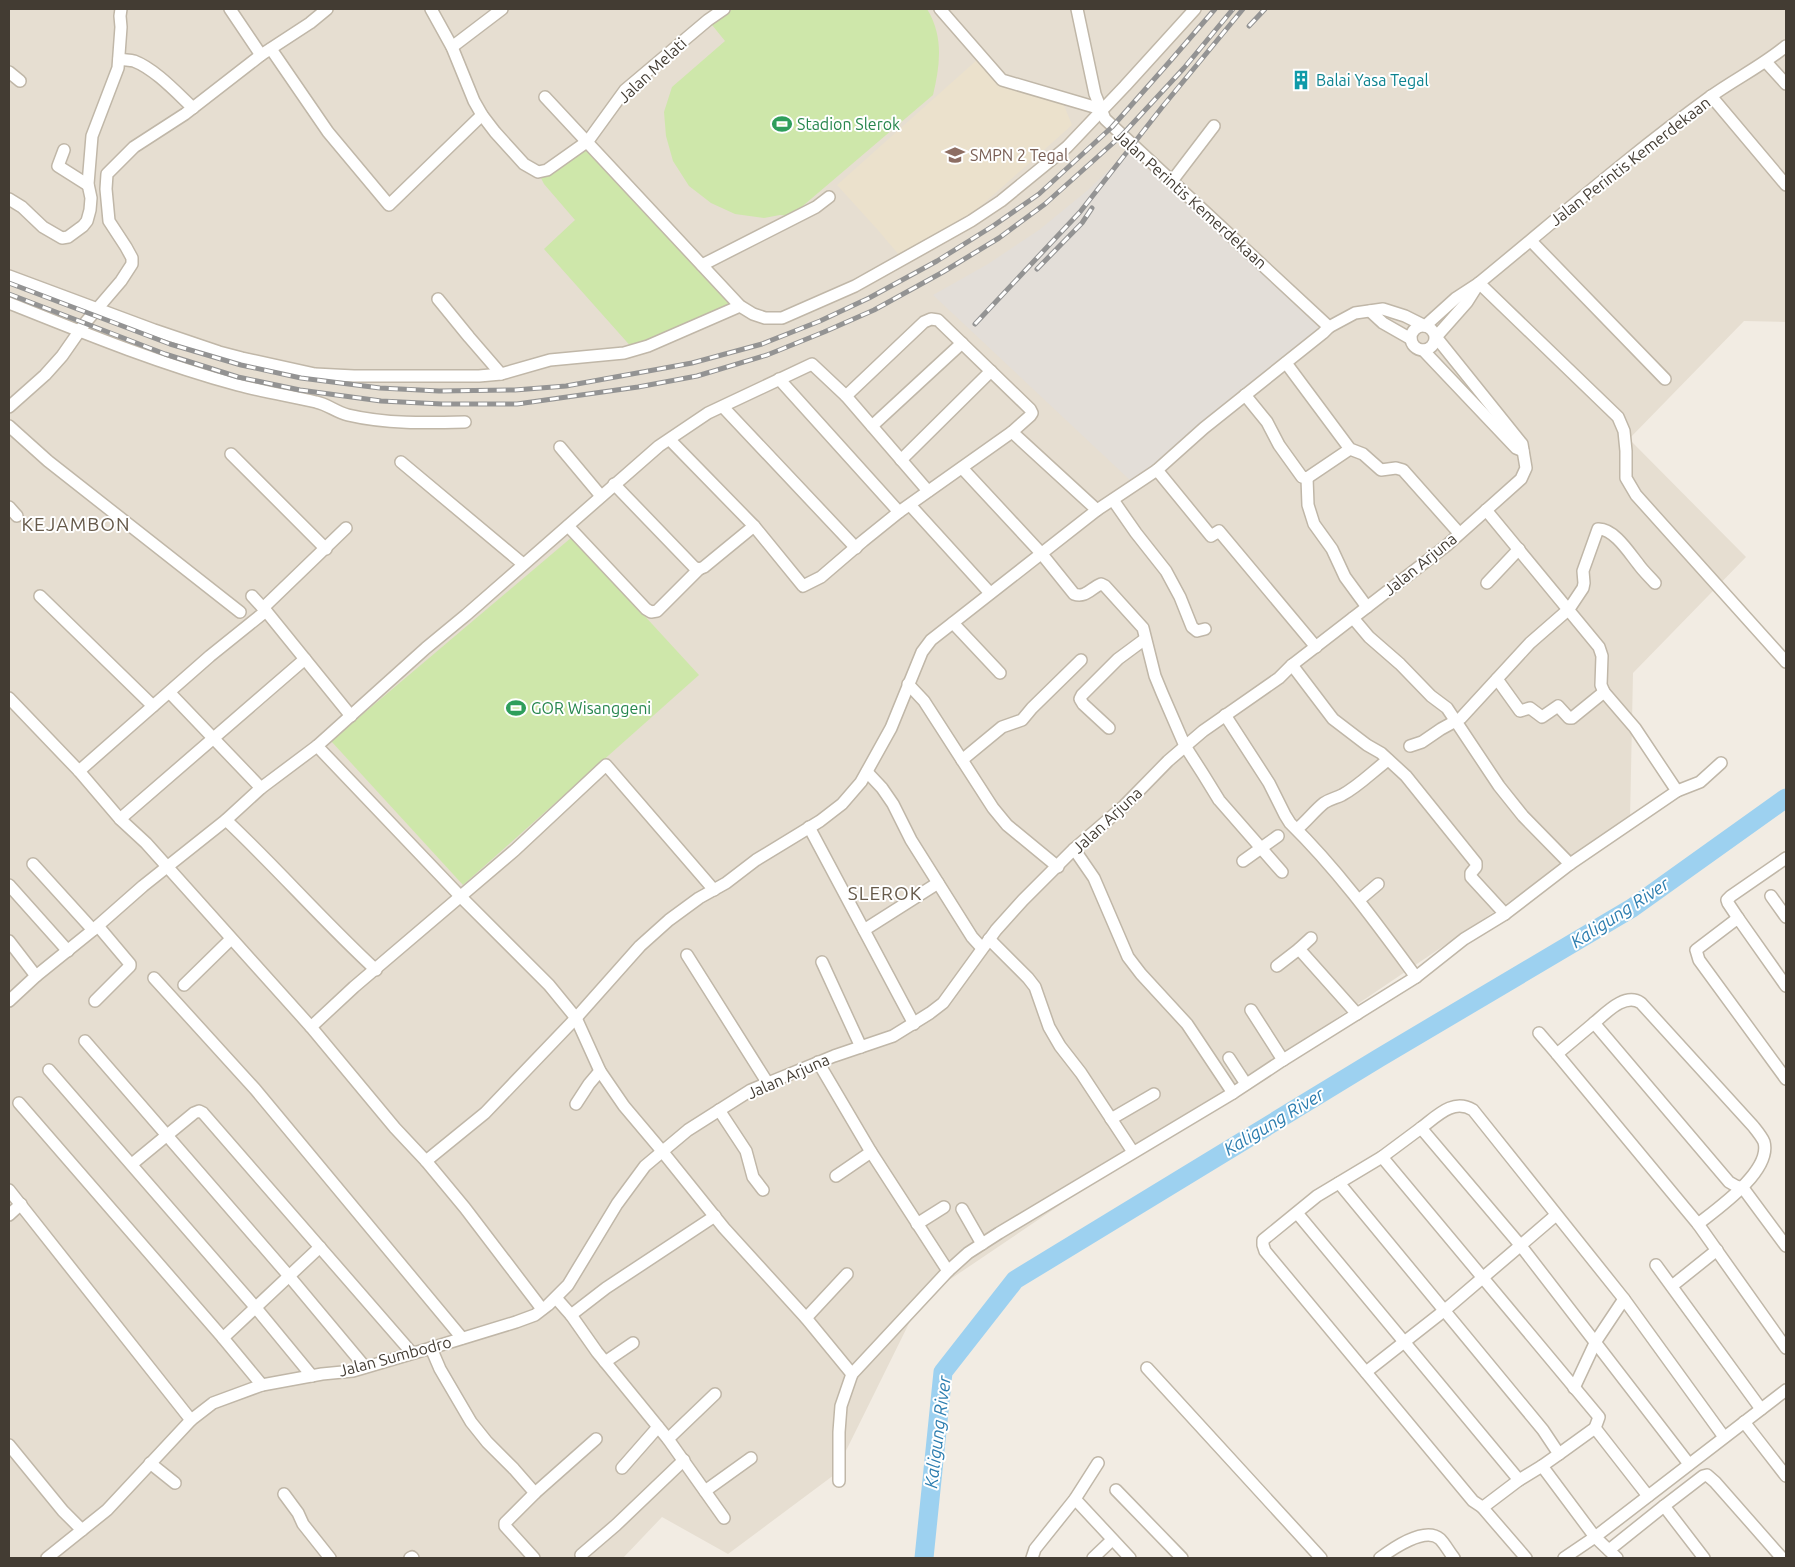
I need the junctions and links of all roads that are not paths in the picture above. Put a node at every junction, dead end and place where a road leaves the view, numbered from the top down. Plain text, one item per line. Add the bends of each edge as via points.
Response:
1 (230, 9) edge
2 (327, 9) edge
3 (431, 9) edge
4 (502, 9) edge
5 (724, 9) edge
6 (940, 9) edge
7 (1076, 9) edge
8 (1195, 9) edge
9 (117, 11) edge
10 (710, 13) edge
11 (1786, 46) edge
12 (452, 47) junction
13 (266, 52) junction
14 (120, 59) junction
15 (1766, 62) junction
16 (9, 72) edge
17 (20, 81) dead end
18 (1786, 84) edge
19 (1712, 96) junction
20 (545, 97) dead end
21 (193, 108) junction
22 (1101, 109) junction
23 (482, 115) junction
24 (1214, 126) dead end
25 (588, 141) junction
26 (64, 150) dead end
27 (1172, 181) junction
28 (88, 185) junction
29 (1786, 185) edge
30 (98, 198) junction
31 (829, 198) dead end
32 (9, 199) edge
33 (1531, 241) junction
34 (702, 264) junction
35 (9, 276) edge
36 (1479, 283) junction
37 (438, 299) dead end
38 (9, 303) edge
39 (740, 306) junction
40 (97, 310) junction
41 (1370, 311) junction
42 (1425, 326) junction
43 (1329, 327) junction
44 (80, 332) junction
45 (1436, 337) junction
46 (1411, 339) junction
47 (962, 343) junction
48 (1423, 350) junction
49 (1286, 363) junction
50 (991, 371) junction
51 (502, 374) junction
52 (1665, 378) dead end
53 (778, 379) junction
54 (1246, 395) junction
55 (846, 396) junction
56 (9, 407) edge
57 (723, 407) junction
58 (465, 422) dead end
59 (9, 426) edge
60 (872, 426) junction
61 (1012, 432) junction
62 (670, 440) junction
63 (560, 447) dead end
64 (1350, 449) junction
65 (1523, 451) junction
66 (231, 454) dead end
67 (900, 460) junction
68 (401, 462) dead end
69 (962, 468) junction
70 (1157, 470) junction
71 (1307, 478) junction
72 (614, 484) junction
73 (928, 491) junction
74 (601, 496) junction
75 (1113, 500) junction
76 (910, 505) junction
77 (1097, 510) junction
78 (1486, 510) junction
79 (899, 512) junction
80 (568, 526) junction
81 (754, 526) junction
82 (346, 528) dead end
83 (1459, 533) junction
84 (856, 548) junction
85 (1519, 549) junction
86 (326, 550) junction
87 (1041, 553) junction
88 (523, 564) junction
89 (699, 569) junction
90 (1487, 583) dead end
91 (1655, 583) dead end
92 (990, 593) junction
93 (40, 596) dead end
94 (252, 596) dead end
95 (1367, 607) junction
96 (1569, 608) junction
97 (265, 609) junction
98 (240, 612) dead end
99 (1353, 618) junction
100 (953, 623) junction
101 (1205, 629) dead end
102 (1145, 639) junction
103 (1316, 647) junction
104 (304, 659) junction
105 (1080, 660) dead end
106 (1786, 662) edge
107 (1292, 665) junction
108 (1000, 673) dead end
109 (1496, 679) junction
110 (908, 684) junction
111 (1604, 692) junction
112 (170, 693) junction
113 (9, 698) edge
114 (153, 706) junction
115 (1225, 714) junction
116 (351, 716) junction
117 (1456, 721) junction
118 (1109, 728) dead end
119 (212, 738) junction
120 (317, 746) junction
121 (1186, 746) junction
122 (1410, 746) dead end
123 (962, 760) junction
124 (1388, 760) junction
125 (1720, 763) dead end
126 (79, 771) junction
127 (867, 772) junction
128 (261, 788) junction
129 (1678, 790) junction
130 (120, 819) junction
131 (226, 820) junction
132 (808, 827) junction
133 (1297, 830) junction
134 (1278, 836) dead end
135 (1261, 848) junction
136 (1074, 849) junction
137 (1786, 858) edge
138 (1243, 861) dead end
139 (33, 864) dead end
140 (1570, 864) junction
141 (1058, 867) junction
142 (168, 868) junction
143 (1282, 872) dead end
144 (938, 883) junction
145 (1378, 884) dead end
146 (9, 885) edge
147 (714, 890) junction
148 (461, 896) junction
149 (1771, 896) dead end
150 (1359, 900) junction
151 (1505, 914) junction
152 (1786, 917) edge
153 (1738, 918) junction
154 (96, 928) junction
155 (864, 930) junction
156 (1311, 938) dead end
157 (231, 939) junction
158 (9, 941) edge
159 (985, 944) junction
160 (1299, 950) junction
161 (68, 951) junction
162 (687, 955) dead end
163 (822, 962) dead end
164 (1277, 966) dead end
165 (376, 970) junction
166 (36, 976) junction
167 (1416, 977) junction
168 (154, 978) dead end
169 (184, 985) dead end
170 (1786, 986) edge
171 (9, 1001) edge
172 (95, 1001) dead end
173 (1251, 1010) dead end
174 (1357, 1014) junction
175 (576, 1018) junction
176 (914, 1024) junction
177 (1594, 1024) junction
178 (311, 1027) junction
179 (1540, 1033) dead end
180 (85, 1041) dead end
181 (861, 1047) junction
182 (1557, 1054) junction
183 (1229, 1058) dead end
184 (1282, 1060) junction
185 (818, 1062) junction
186 (49, 1070) dead end
187 (600, 1071) junction
188 (1786, 1079) edge
189 (767, 1082) junction
190 (1246, 1084) junction
191 (1233, 1093) junction
192 (1154, 1094) dead end
193 (19, 1103) dead end
194 (576, 1104) dead end
195 (719, 1110) junction
196 (1112, 1120) junction
197 (1420, 1128) junction
198 (167, 1136) junction
199 (662, 1151) junction
200 (871, 1152) junction
201 (1133, 1152) junction
202 (1382, 1157) junction
203 (426, 1161) junction
204 (132, 1164) junction
205 (836, 1176) dead end
206 (1339, 1183) junction
207 (1743, 1188) junction
208 (9, 1190) edge
209 (763, 1190) dead end
210 (21, 1204) junction
211 (944, 1207) dead end
212 (962, 1209) dead end
213 (1296, 1213) junction
214 (9, 1215) edge
215 (1556, 1215) junction
216 (715, 1216) junction
217 (917, 1224) junction
218 (1698, 1224) junction
219 (982, 1244) junction
220 (1521, 1246) junction
221 (1786, 1246) edge
222 (320, 1247) junction
223 (1717, 1250) junction
224 (1656, 1265) dead end
225 (948, 1271) junction
226 (848, 1274) dead end
227 (289, 1276) junction
228 (1483, 1278) junction
229 (1672, 1286) junction
230 (556, 1298) junction
231 (1624, 1299) junction
232 (256, 1308) junction
233 (542, 1309) junction
234 (1445, 1310) junction
235 (571, 1315) junction
236 (806, 1318) junction
237 (223, 1338) junction
238 (462, 1338) junction
239 (1596, 1341) junction
240 (1404, 1342) junction
241 (633, 1343) dead end
242 (431, 1348) junction
243 (1786, 1348) edge
244 (412, 1354) junction
245 (605, 1362) junction
246 (365, 1367) junction
247 (1148, 1368) dead end
248 (1366, 1372) junction
249 (852, 1374) junction
250 (312, 1376) junction
251 (262, 1385) junction
252 (1574, 1388) junction
253 (1786, 1390) edge
254 (715, 1394) dead end
255 (1761, 1409) junction
256 (191, 1420) junction
257 (1744, 1422) junction
258 (658, 1427) junction
259 (1595, 1428) junction
260 (596, 1438) dead end
261 (1724, 1438) junction
262 (668, 1439) junction
263 (9, 1445) edge
264 (1559, 1454) junction
265 (751, 1458) dead end
266 (684, 1460) junction
267 (150, 1462) junction
268 (1098, 1462) dead end
269 (1689, 1464) junction
270 (1542, 1466) junction
271 (622, 1468) dead end
272 (1786, 1476) edge
273 (1519, 1480) junction
274 (839, 1481) dead end
275 (175, 1482) dead end
276 (1116, 1490) dead end
277 (705, 1491) junction
278 (535, 1493) junction
279 (284, 1494) dead end
280 (1648, 1496) junction
281 (1075, 1499) junction
282 (1664, 1506) junction
283 (1482, 1507) junction
284 (724, 1518) dead end
285 (82, 1530) junction
286 (1595, 1537) junction
287 (1112, 1540) junction
288 (1393, 1554) edge
289 (1613, 1554) edge
290 (581, 1555) dead end
291 (47, 1558) edge
292 (330, 1558) edge
293 (534, 1558) edge
294 (1032, 1558) edge
295 (1093, 1558) edge
296 (1130, 1558) edge
297 (1182, 1558) edge
298 (1322, 1558) edge
299 (1380, 1558) edge
300 (1454, 1558) edge
301 (1526, 1558) edge
302 (1564, 1558) edge
303 (1704, 1558) edge
304 (1784, 1558) edge

1 - 13 street
2 - 13 street
3 - 12 street
4 - 12 street
5 - 10 street, Jalan Melati
6 - 22 street via 1002,80
7 - 22 street, Jalan Perintis Kemerdekaan
8 - 22 street
9 - 14 street via 121,27
10 - 25 street, Jalan Melati via 625,90
11 - 15 street, Jalan Perintis Kemerdekaan
12 - 23 street
13 - 21 street
13 - 23 street via 389,204
14 - 21 street via 134,61 155,75
14 - 28 street via 92,136
15 - 18 street
15 - 19 street, Jalan Perintis Kemerdekaan
16 - 17 street
19 - 29 street
19 - 33 street, Jalan Perintis Kemerdekaan via 1623,164
20 - 25 street
21 - 30 street via 119,160 107,174
22 - 27 street, Jalan Perintis Kemerdekaan via 1112,127
22 - 39 street via 1067,147 1000,201 971,221 855,286 782,318 759,316
23 - 25 street, Jalan Melati via 524,164 538,172 547,170
24 - 27 street
25 - 34 street
26 - 28 street via 58,166
27 - 43 street, Jalan Perintis Kemerdekaan
28 - 30 street
30 - 32 street via 84,226 62,238 43,228
30 - 40 street via 132,258 132,264
31 - 34 street
33 - 36 street, Jalan Perintis Kemerdekaan
33 - 52 street
34 - 39 street
35 - 40 street
36 - 42 street, Jalan Perintis Kemerdekaan via 1456,298
36 - 45 street, Jalan Perintis Kemerdekaan
36 - 106 street via 1618,417 1624,431 1626,478 1636,495
37 - 51 street
38 - 44 street
39 - 51 street via 634,350 550,360
40 - 44 street
40 - 51 street via 219,352 314,374 436,377
41 - 42 street via 1394,311
41 - 43 street via 1350,315
41 - 46 street via 1383,323
42 - 45 street via 1431,328
42 - 46 street, Jalan Perintis Kemerdekaan via 1417,328
43 - 49 street
44 - 56 street via 46,376
44 - 58 street via 222,380 317,402 347,414 408,423
45 - 48 street, Jalan Perintis Kemerdekaan via 1430,348
45 - 65 street via 1522,444
46 - 48 street
47 - 50 street
47 - 55 street via 938,320 924,322
47 - 60 street
48 - 65 street via 1516,448
49 - 54 street
49 - 64 street
50 - 61 street via 1032,413
50 - 67 street
53 - 55 street via 812,364
53 - 57 street
53 - 79 street
54 - 70 street
54 - 71 street via 1267,422 1297,472
55 - 60 street
57 - 62 street via 708,413
57 - 84 street
59 - 98 street via 48,461
60 - 67 street
61 - 69 street
61 - 77 street
62 - 72 street
62 - 81 street
63 - 74 street
64 - 71 street
64 - 83 street via 1363,454 1381,470 1403,470
65 - 78 street, Jalan Arjuna via 1526,468 1521,479
66 - 86 street
67 - 73 street
68 - 88 street
69 - 73 street
69 - 87 street
70 - 75 street
70 - 103 street via 1211,536 1219,531
71 - 95 street via 1308,505 1314,524
72 - 74 street
72 - 89 street
73 - 76 street
74 - 80 street
75 - 77 street
75 - 101 street via 1166,570 1192,627 1197,631
76 - 79 street
76 - 92 street
77 - 87 street
78 - 83 street, Jalan Arjuna
78 - 85 street
79 - 84 street
80 - 88 street
80 - 89 street via 652,612 657,611
81 - 84 street via 803,586 821,577
81 - 89 street
82 - 86 street
83 - 95 street, Jalan Arjuna
85 - 90 street
85 - 96 street
86 - 97 street
87 - 92 street
87 - 102 street via 1074,594 1079,596 1101,584 1105,586 1143,628
88 - 116 street
91 - 96 street via 1623,544 1603,528 1598,529 1583,571 1583,588
92 - 100 street
93 - 114 street
94 - 97 street
95 - 99 street, Jalan Arjuna
96 - 109 street
96 - 111 street via 1600,647
97 - 104 street
97 - 112 street
99 - 103 street, Jalan Arjuna
99 - 117 street via 1369,637 1447,708
100 - 108 street
100 - 110 street via 931,640 922,652
102 - 118 street via 1118,659 1080,699
102 - 121 street via 1155,676
103 - 107 street, Jalan Arjuna
104 - 116 street
104 - 119 street
105 - 123 street via 1022,720 1002,727
107 - 115 street, Jalan Arjuna via 1279,678
107 - 124 street via 1333,718
109 - 111 street via 1520,711 1530,708 1542,717 1558,706 1572,718
109 - 117 street
110 - 123 street via 924,701
110 - 127 street via 891,728
111 - 129 street via 1635,728
112 - 114 street
112 - 119 street
113 - 126 street
114 - 126 street
115 - 121 street, Jalan Arjuna
115 - 133 street
116 - 120 street
117 - 122 street
117 - 140 street via 1517,808
119 - 128 street
119 - 130 street
120 - 128 street
120 - 148 street
121 - 135 street via 1219,800
121 - 136 street, Jalan Arjuna
123 - 141 street via 1007,825
124 - 133 street via 1354,788 1327,801
124 - 151 street via 1406,776 1476,863 1471,877
125 - 129 street via 1700,782
126 - 130 street
127 - 132 street via 842,804
127 - 144 street via 882,788
128 - 131 street
129 - 140 street
130 - 142 street
131 - 142 street
131 - 165 street
132 - 147 street
132 - 155 street
133 - 150 street
134 - 135 street
135 - 138 street
135 - 143 street
136 - 141 street, Jalan Arjuna
136 - 191 street via 1094,878 1128,957 1187,1024
137 - 153 street via 1727,900
139 - 154 street
140 - 151 street
141 - 159 street, Jalan Arjuna via 1023,900
142 - 154 street
142 - 157 street
144 - 155 street
144 - 159 street via 972,936
145 - 150 street
146 - 161 street
147 - 148 street via 606,765
147 - 175 street via 680,911 640,946
148 - 165 street
148 - 175 street via 549,985
149 - 152 street
150 - 167 street
151 - 167 street via 1464,939
153 - 170 street
153 - 188 street via 1698,947 1697,956
154 - 161 street
154 - 172 street via 130,966
155 - 176 street
156 - 160 street
157 - 169 street
157 - 178 street
158 - 166 street
159 - 176 street, Jalan Arjuna via 943,1003
159 - 196 street via 1035,987 1049,1028
160 - 164 street
160 - 174 street
161 - 166 street
162 - 189 street
163 - 181 street
165 - 178 street
166 - 171 street
167 - 174 street
168 - 238 street via 255,1089
173 - 184 street
174 - 184 street
175 - 187 street
175 - 203 street via 485,1113
176 - 181 street, Jalan Arjuna via 893,1036
177 - 182 street
177 - 207 street via 1729,1182
177 - 207 street via 1627,1000 1637,1000 1680,1044 1754,1126 1764,1142 1761,1162
178 - 203 street
179 - 182 street
180 - 198 street
181 - 185 street, Jalan Arjuna
182 - 218 street
183 - 190 street
184 - 190 street
185 - 189 street, Jalan Arjuna
185 - 200 street
186 - 204 street
187 - 194 street
187 - 199 street
189 - 195 street, Jalan Arjuna
190 - 191 street
191 - 201 street
192 - 196 street
193 - 237 street
195 - 199 street, Jalan Arjuna
195 - 209 street via 746,1151 753,1177
196 - 201 street
197 - 202 street
197 - 215 street via 1447,1108 1458,1105 1473,1110
197 - 220 street
198 - 204 street
198 - 222 street via 194,1113 204,1112
198 - 227 street
199 - 216 street
199 - 230 street, Jalan Sumbodro via 630,1185 568,1285
200 - 205 street
200 - 217 street
201 - 219 street
202 - 206 street
202 - 228 street
203 - 233 street
204 - 232 street
206 - 213 street
206 - 234 street
207 - 218 street
207 - 221 street
208 - 210 street
210 - 214 street
210 - 256 street
211 - 217 street
212 - 219 street
213 - 240 street
213 - 248 street via 1263,1240 1264,1247
215 - 220 street
215 - 231 street
216 - 235 street
216 - 236 street
217 - 225 street
218 - 223 street
219 - 225 street
220 - 228 street
220 - 239 street
222 - 227 street
222 - 244 street
223 - 229 street
223 - 243 street
224 - 229 street
225 - 249 street
226 - 236 street
227 - 232 street
227 - 246 street
228 - 234 street
228 - 252 street
229 - 255 street
230 - 233 street, Jalan Sumbodro
230 - 235 street
231 - 239 street
231 - 261 street
232 - 237 street
232 - 250 street
233 - 238 street, Jalan Sumbodro via 516,1322
234 - 240 street
234 - 264 street via 1532,1415
235 - 245 street
236 - 249 street
237 - 251 street
238 - 242 street, Jalan Sumbodro
239 - 252 street
239 - 269 street
240 - 248 street
240 - 273 street
241 - 245 street
242 - 244 street, Jalan Sumbodro
242 - 278 street via 471,1422
244 - 246 street, Jalan Sumbodro
245 - 258 street
246 - 250 street, Jalan Sumbodro
247 - 298 street
248 - 283 street via 1473,1501
249 - 274 street via 841,1406
250 - 251 street, Jalan Sumbodro
251 - 256 street, Jalan Sumbodro via 213,1403
252 - 259 street via 1599,1417
253 - 255 street
254 - 262 street
255 - 257 street
256 - 267 street, Jalan Sumbodro
257 - 261 street
257 - 272 street
258 - 262 street
258 - 271 street
259 - 264 street
259 - 280 street
260 - 278 street
261 - 269 street
262 - 266 street
263 - 285 street
264 - 270 street
265 - 277 street
266 - 277 street
266 - 290 street
267 - 275 street
267 - 285 street, Jalan Sumbodro via 107,1510
268 - 281 street
269 - 280 street
270 - 273 street
270 - 286 street
273 - 283 street
276 - 297 street
277 - 284 street
278 - 293 street via 505,1523
279 - 292 street
280 - 286 street
281 - 287 street
281 - 294 street via 1035,1549
282 - 289 street
282 - 303 street
282 - 304 street via 1707,1474
283 - 301 street
285 - 291 street, Jalan Sumbodro
286 - 289 street
286 - 302 street
287 - 295 street
287 - 296 street
288 - 299 street
288 - 300 street via 1406,1540 1434,1536

